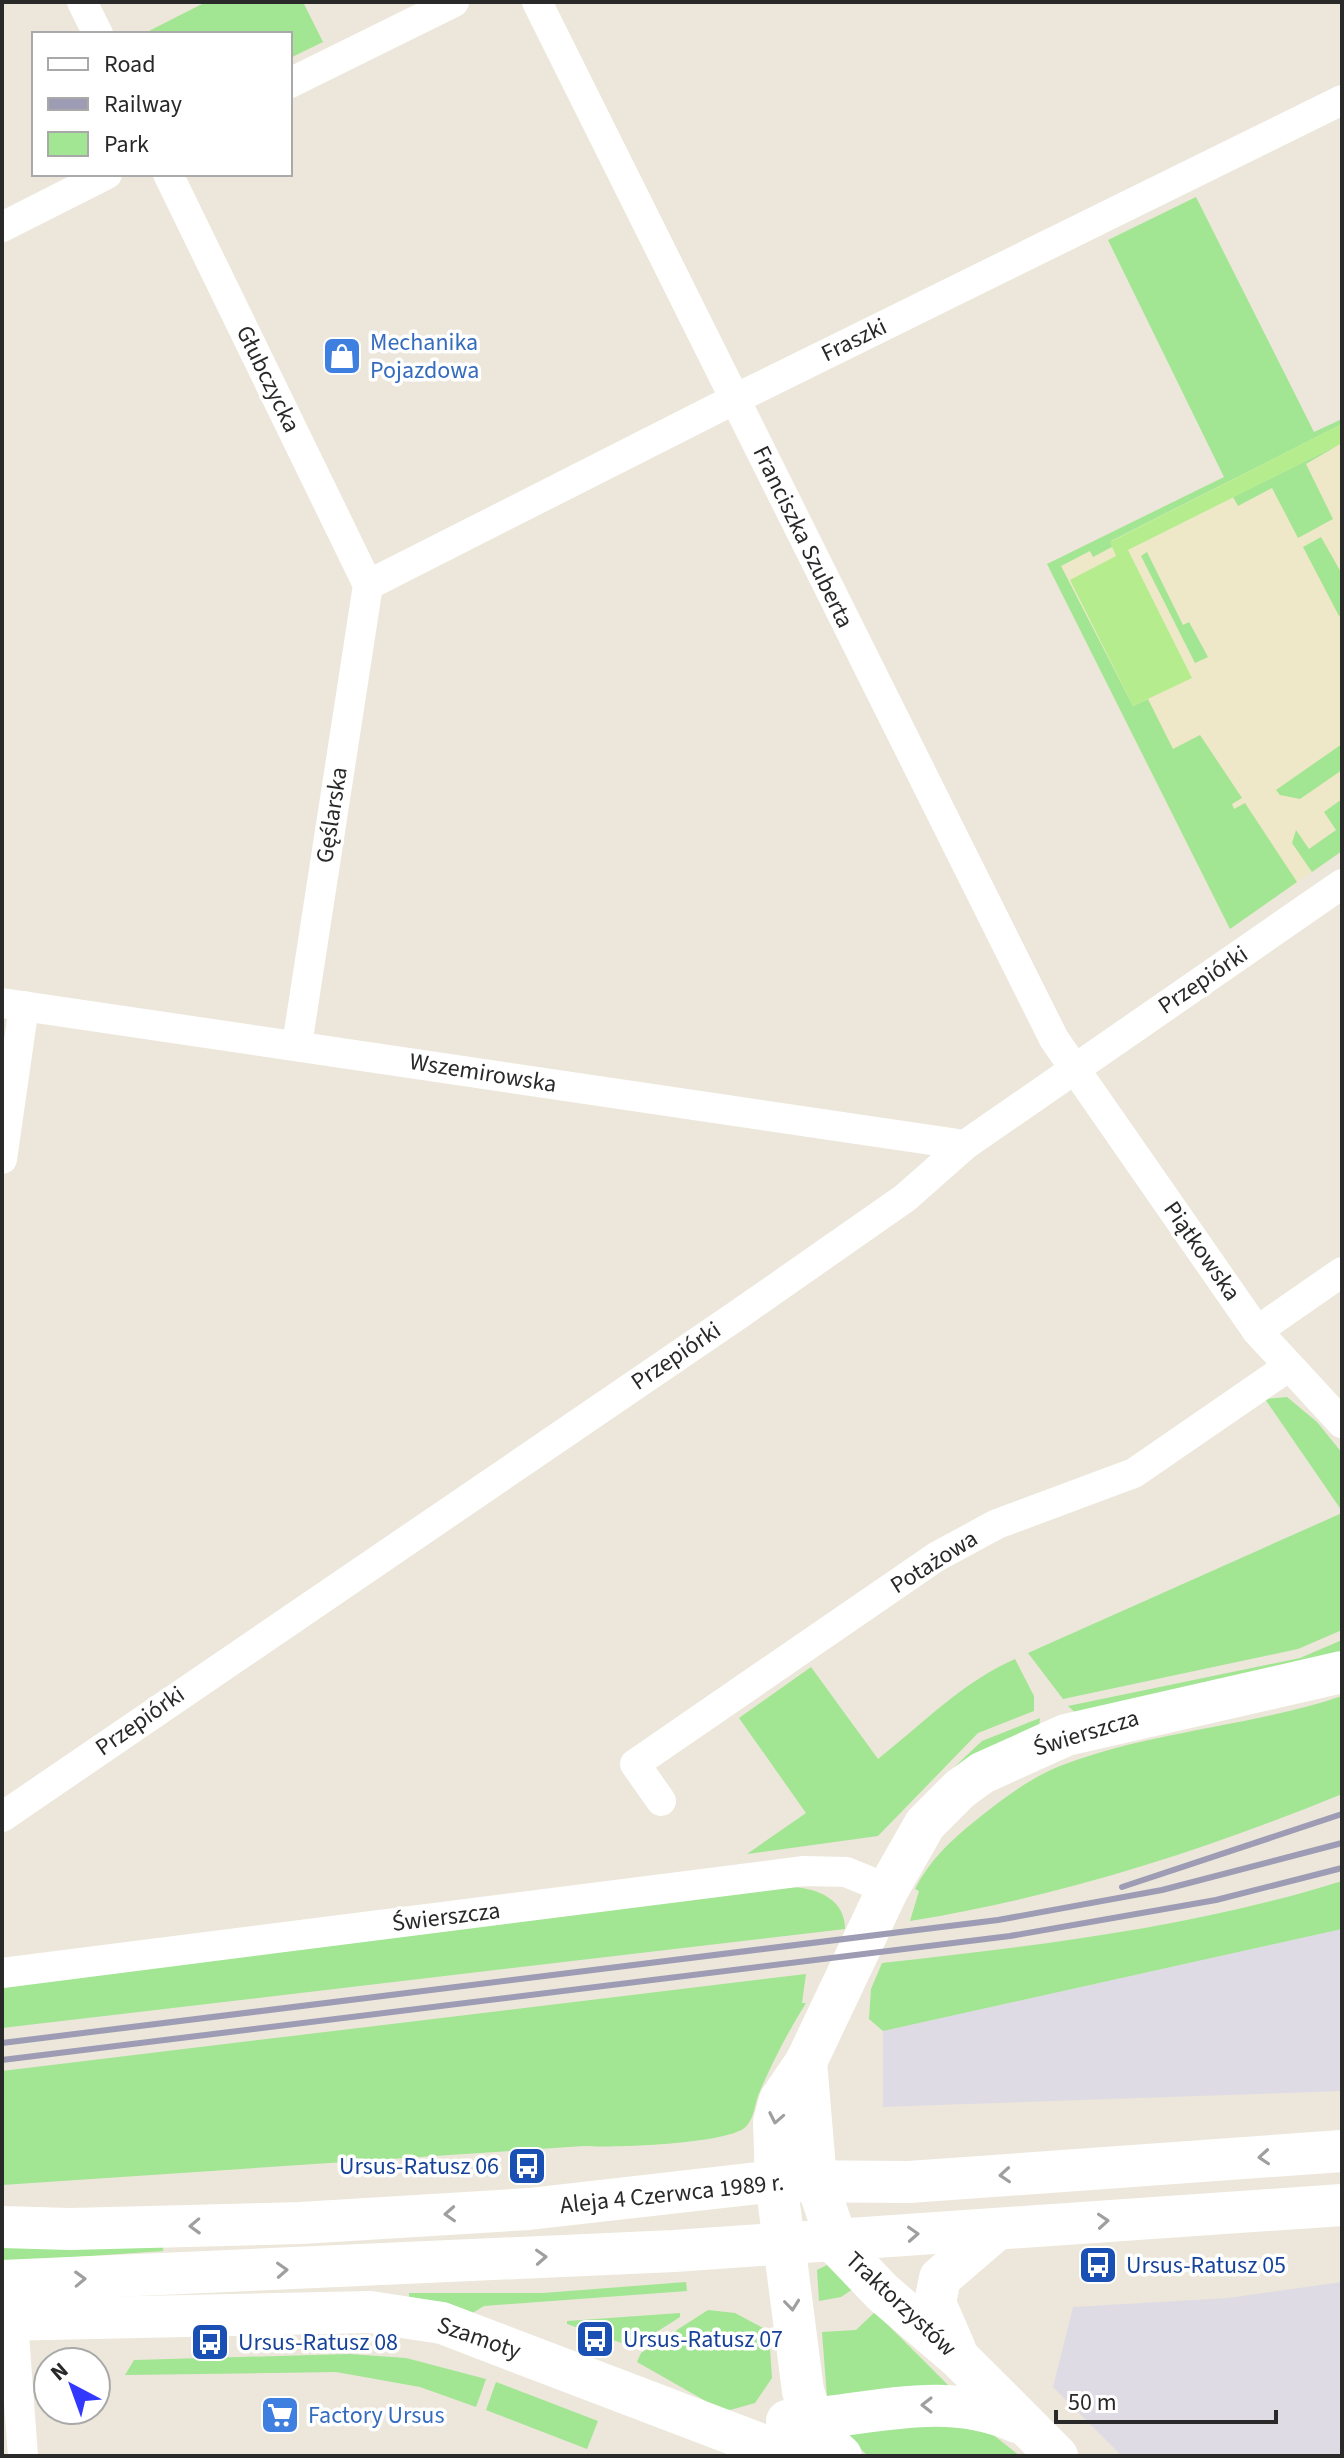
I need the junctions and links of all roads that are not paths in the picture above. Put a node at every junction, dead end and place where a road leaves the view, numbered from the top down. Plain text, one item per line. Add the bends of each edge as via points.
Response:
1 (82, 2) edge
2 (454, 2) edge
3 (537, 2) edge
4 (97, 32) edge
5 (292, 82) edge
6 (1342, 100) edge
7 (103, 176) edge
8 (169, 176) edge
9 (2, 227) edge
10 (735, 399) junction
11 (368, 585) junction
12 (1342, 884) edge
13 (13, 1004) edge
14 (297, 1045) junction
15 (1075, 1068) junction
16 (965, 1145) junction
17 (2, 1159) edge
18 (1342, 1272) edge
19 (1257, 1331) junction
20 (1288, 1367) junction
21 (1342, 1423) edge
22 (1342, 1672) edge
23 (661, 1801) dead end
24 (2, 1817) edge
25 (888, 1889) junction
26 (2, 1973) edge
27 (839, 1988) joint
28 (1342, 2151) edge
29 (796, 2181) junction
30 (1342, 2205) edge
31 (2, 2227) edge
32 (997, 2229) junction
33 (835, 2238) junction
34 (785, 2241) junction
35 (2, 2281) edge
36 (8, 2320) edge
37 (959, 2358) junction
38 (800, 2369) junction
39 (812, 2420) junction
40 (704, 2423) junction
41 (757, 2423) junction
42 (1043, 2447) edge
43 (23, 2456) edge
44 (791, 2456) edge
45 (841, 2456) edge

1 - 4 street
2 - 5 street
3 - 10 street, Franciszka Szuberta
6 - 10 street, Fraszki
7 - 9 street
8 - 11 street, Głubczycka
10 - 11 street, Fraszki
10 - 15 street, Franciszka Szuberta via 1054,1039
11 - 14 street, Gęślarska
12 - 15 street, Przepiórki
13 - 14 street, Wszemirowska
13 - 17 street
14 - 16 street, Wszemirowska
15 - 16 street, Przepiórki
15 - 19 street, Piątkowska
16 - 24 street, Przepiórki via 892,1207
18 - 19 street
19 - 20 street, Piątkowska
20 - 21 street, Piątkowska
20 - 23 street, Potażowa via 1134,1473 997,1524 936,1557 635,1764
22 - 25 street, Świerszcza via 1102,1725 1007,1759 960,1789 925,1824
25 - 26 street, Świerszcza via 846,1872 804,1871
25 - 27 street, Świerszcza
27 - 29 street, Traktorzystów via 806,2062 780,2100 774,2122
28 -> 29 street, Aleja 4 Czerwca 1989 r. via 909,2182
29 -> 31 street, Aleja 4 Czerwca 1989 r. via 483,2212 301,2223
29 - 33 street, Traktorzystów
29 - 34 street, Traktorzystów
32 -> 30 street
33 -> 32 street
32 - 37 street via 943,2272 937,2286 935,2303
33 - 34 street
33 - 37 street, Traktorzystów via 844,2255 882,2292
35 -> 34 street via 611,2254
34 -> 38 street, Traktorzystów
36 - 40 street, Szamoty via 406,2315 442,2323
36 - 43 street
37 - 42 street, Traktorzystów
38 - 39 street, Traktorzystów
38 - 41 street via 782,2404
39 - 41 street, Szamoty
42 -> 39 street, Szamoty via 995,2412 966,2405 909,2405
39 - 45 street, Traktorzystów
40 - 41 street, Szamoty
40 - 44 street, Szamoty

